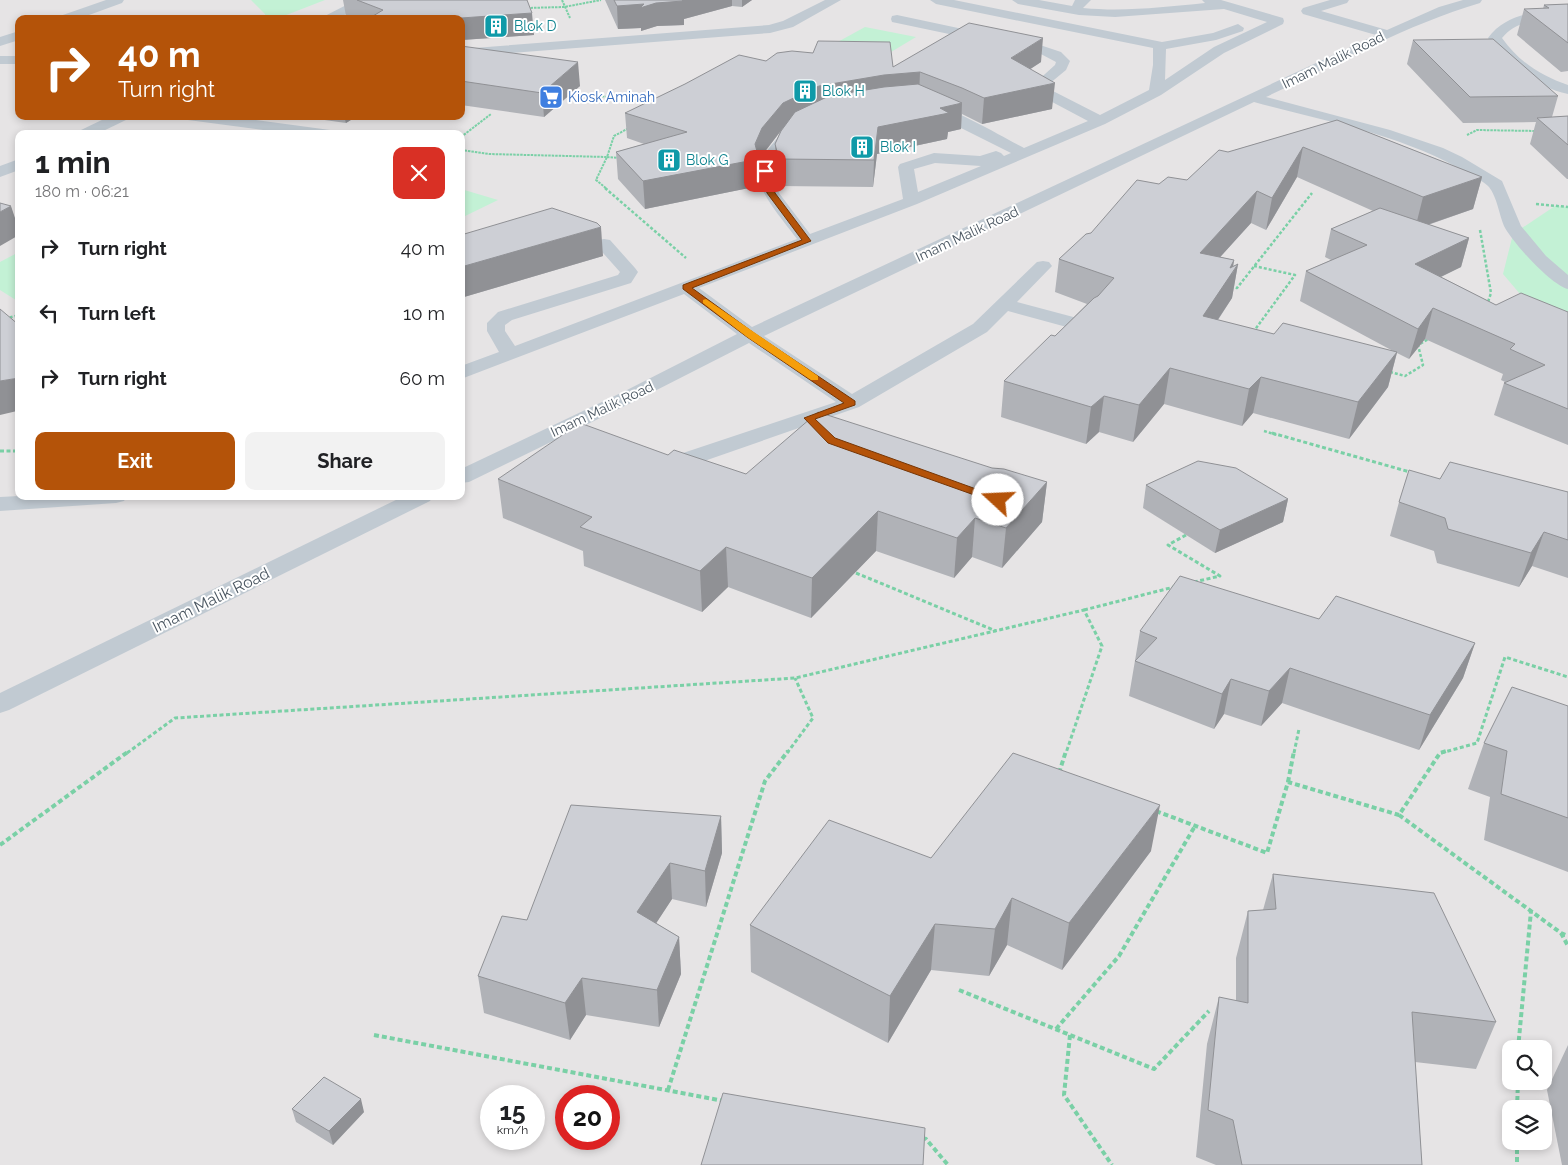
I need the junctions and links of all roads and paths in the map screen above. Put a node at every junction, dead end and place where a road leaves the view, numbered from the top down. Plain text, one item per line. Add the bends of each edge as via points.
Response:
1 (118, 0) edge
2 (366, 0) edge
3 (601, 0) edge
4 (836, 0) edge
5 (936, 0) edge
6 (1018, 0) edge
7 (1208, 0) edge
8 (1343, 0) edge
9 (1476, 0) edge
10 (1225, 5) junction
11 (1082, 6) edge
12 (519, 8) edge
13 (1568, 14) edge
14 (76, 15) edge
15 (334, 15) edge
16 (1260, 15) junction
17 (1293, 16) junction
18 (897, 19) dead end
19 (1388, 34) junction
20 (15, 36) edge
21 (0, 42) edge
22 (1162, 46) junction
23 (465, 53) edge
24 (0, 60) edge
25 (15, 60) edge
26 (1568, 90) edge
27 (1156, 92) junction
28 (581, 94) dead end
29 (1254, 98) junction
30 (656, 102) edge
31 (919, 103) edge
32 (491, 114) dead end
33 (114, 120) edge
34 (241, 120) edge
35 (815, 120) edge
36 (1100, 121) junction
37 (631, 127) edge
38 (93, 130) edge
39 (304, 130) edge
40 (465, 134) edge
41 (1003, 144) junction
42 (465, 151) edge
43 (1022, 153) junction
44 (607, 158) junction
45 (627, 158) edge
46 (15, 166) edge
47 (0, 172) edge
48 (1312, 193) dead end
49 (911, 201) junction
50 (1513, 227) junction
51 (807, 241) junction
52 (604, 244) dead end
53 (1043, 266) dead end
54 (1254, 266) junction
55 (710, 279) junction
56 (1568, 284) edge
57 (1228, 285) edge
58 (686, 287) junction
59 (490, 301) dead end
60 (1004, 304) junction
61 (1480, 309) edge
62 (15, 316) edge
63 (505, 316) junction
64 (0, 320) edge
65 (1085, 326) edge
66 (1252, 334) edge
67 (750, 335) junction
68 (1433, 336) edge
69 (510, 353) junction
70 (465, 371) edge
71 (1386, 371) edge
72 (852, 403) junction
73 (809, 418) junction
74 (1264, 431) dead end
75 (826, 435) edge
76 (15, 450) edge
77 (0, 452) edge
78 (682, 461) edge
79 (1415, 473) edge
80 (465, 475) edge
81 (58, 500) edge
82 (414, 500) edge
83 (0, 504) edge
84 (1186, 535) dead end
85 (856, 573) dead end
86 (1191, 583) edge
87 (1181, 586) edge
88 (1084, 610) junction
89 (998, 631) junction
90 (1568, 677) edge
91 (795, 678) junction
92 (0, 704) edge
93 (1299, 729) dead end
94 (1067, 778) edge
95 (1288, 782) junction
96 (1150, 809) edge
97 (1399, 815) junction
98 (1195, 826) junction
99 (0, 846) edge
100 (1532, 911) junction
101 (1561, 933) junction
102 (1568, 936) edge
103 (1568, 946) edge
104 (959, 990) dead end
105 (1209, 1010) dead end
106 (1056, 1029) junction
107 (374, 1035) dead end
108 (1070, 1035) junction
109 (1519, 1040) edge
110 (668, 1090) junction
111 (735, 1103) edge
112 (917, 1137) edge
113 (1517, 1150) edge
114 (948, 1165) edge
115 (1112, 1165) edge
116 (1517, 1165) edge

1 - 14 lane
2 - 15 lane
3 - 12 path via 564,7
4 - 23 lane via 788,24 770,29
5 - 22 lane
6 - 11 lane
7 - 10 lane
8 - 17 lane
9 - 19 lane, Imam Malik Road via 1443,10
10 - 11 lane via 1128,14 1098,14
10 - 16 lane
13 - 26 lane via 1523,19 1500,30 1495,38 1524,70
16 - 17 lane
16 - 22 lane via 1235,30
17 - 19 lane
17 - 27 lane via 1220,50
18 - 36 lane via 1056,55 1063,62 1042,83 1044,92
19 - 29 lane, Imam Malik Road
20 - 21 lane
22 - 27 lane via 1158,50 1160,65
24 - 25 lane
27 - 36 lane
28 - 30 path
29 - 50 lane via 1385,133 1457,160 1496,184
29 - 67 lane, Imam Malik Road
31 - 41 lane
32 - 40 path
33 - 38 lane
34 - 39 lane
35 - 51 lane via 789,133 772,155 765,171 771,193
36 - 43 lane
37 - 44 path via 614,136
41 - 43 lane
41 - 49 lane via 993,158 981,161 934,158 906,167
42 - 44 path
43 - 49 lane
44 - 45 path
44 - 55 path via 596,180
46 - 47 lane
48 - 54 path
49 - 51 lane
50 - 56 lane via 1540,260
50 - 61 path via 1479,224 1490,293 1488,304
51 - 55 lane
52 - 63 lane via 629,272 625,279
53 - 60 lane
54 - 57 path via 1238,288
54 - 66 path via 1295,276
55 - 58 lane
58 - 67 lane
58 - 69 lane
59 - 63 lane
60 - 65 lane
60 - 72 lane via 980,328
62 - 64 path
63 - 69 lane via 496,323 496,331
67 - 72 lane
67 - 80 lane, Imam Malik Road via 632,396
68 - 71 path via 1418,345 1423,365 1405,376
69 - 70 lane
72 - 73 lane
73 - 75 lane
73 - 78 lane
74 - 79 path
76 - 77 path
81 - 83 lane
82 - 92 lane, Imam Malik Road
84 - 86 path via 1168,545 1220,576
85 - 89 path
87 - 88 path
88 - 89 path
88 - 94 path via 1102,646 1058,774
89 - 91 path
90 - 97 path via 1505,658 1477,743 1440,753
91 - 99 path via 175,718
91 - 110 path via 813,718 765,781
93 - 95 path
95 - 97 path
95 - 98 path via 1267,853
96 - 98 path
97 - 100 path
98 - 106 path via 1119,956
100 - 101 path
100 - 109 path
101 - 102 path
101 - 103 path
104 - 106 path
105 - 108 path via 1154,1069
106 - 108 path
107 - 110 path
108 - 115 path via 1064,1095
110 - 111 path
112 - 114 path via 926,1139
113 - 116 path

